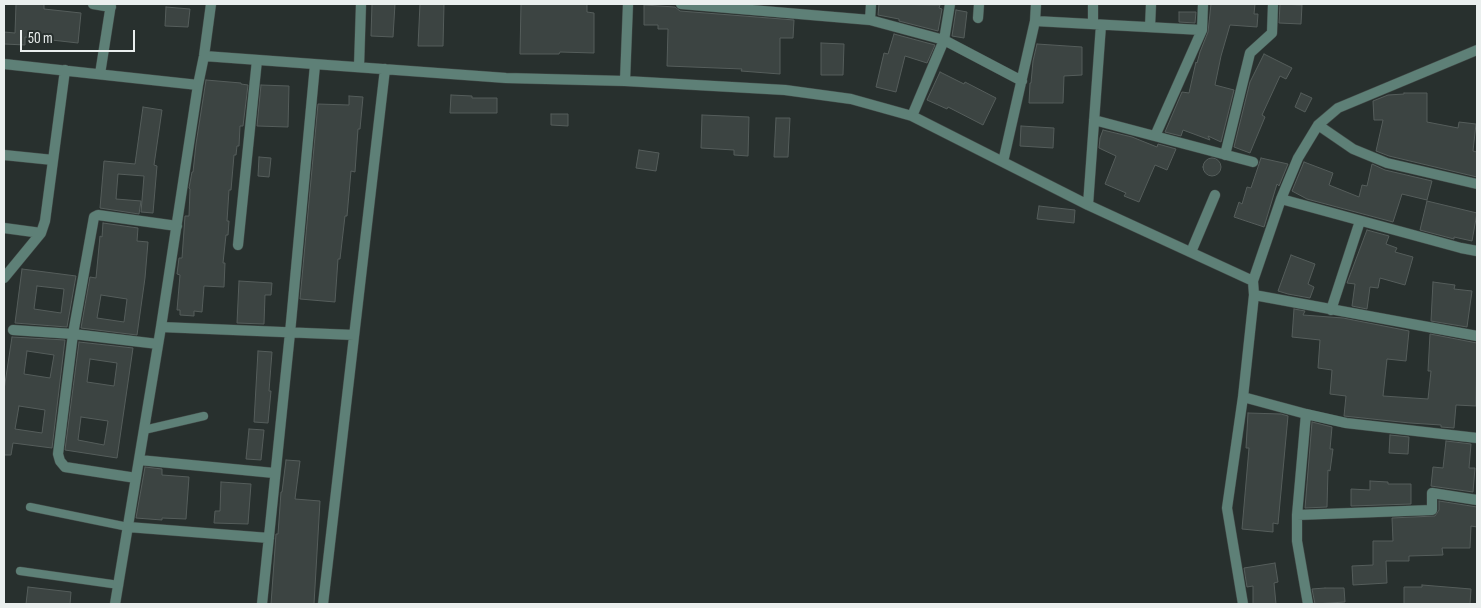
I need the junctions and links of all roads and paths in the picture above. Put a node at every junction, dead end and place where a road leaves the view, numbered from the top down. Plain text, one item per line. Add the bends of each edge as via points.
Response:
1 (93, 4) edge
2 (211, 4) edge
3 (361, 4) edge
4 (628, 4) edge
5 (681, 4) edge
6 (871, 4) edge
7 (950, 4) edge
8 (978, 4) edge
9 (1036, 4) edge
10 (1093, 4) edge
11 (1151, 4) edge
12 (1203, 4) edge
13 (1273, 4) edge
14 (111, 5) edge
15 (722, 5) edge
16 (978, 18) dead end
17 (870, 20) junction
18 (1035, 21) junction
19 (1097, 25) junction
20 (1150, 27) junction
21 (1202, 30) junction
22 (944, 40) junction
23 (1477, 50) edge
24 (204, 56) junction
25 (256, 60) junction
26 (4, 64) edge
27 (315, 65) junction
28 (359, 67) junction
29 (385, 69) junction
30 (64, 70) junction
31 (100, 74) junction
32 (625, 81) junction
33 (1022, 81) junction
34 (198, 84) junction
35 (912, 116) junction
36 (1094, 120) junction
37 (1318, 125) junction
38 (1154, 136) junction
39 (4, 155) edge
40 (1226, 155) junction
41 (53, 160) junction
42 (1003, 162) junction
43 (1253, 162) dead end
44 (1477, 184) edge
45 (1215, 195) dead end
46 (1281, 199) junction
47 (1088, 205) junction
48 (1360, 221) junction
49 (177, 226) junction
50 (4, 228) edge
51 (41, 232) junction
52 (238, 245) dead end
53 (1477, 251) edge
54 (1192, 252) junction
55 (4, 278) edge
56 (1253, 281) junction
57 (1254, 295) junction
58 (1331, 310) junction
59 (161, 326) junction
60 (14, 330) dead end
61 (290, 332) junction
62 (74, 334) junction
63 (354, 335) junction
64 (1477, 336) edge
65 (158, 344) junction
66 (1243, 397) junction
67 (1306, 414) junction
68 (204, 416) dead end
69 (144, 430) junction
70 (1477, 438) edge
71 (139, 460) junction
72 (274, 473) junction
73 (136, 478) junction
74 (1477, 500) edge
75 (30, 507) dead end
76 (1297, 515) junction
77 (128, 527) junction
78 (270, 538) junction
79 (20, 571) dead end
80 (119, 585) junction
81 (115, 604) edge
82 (262, 604) edge
83 (323, 604) edge
84 (1243, 604) edge
85 (1308, 604) edge

1 - 14 street
2 - 24 street
3 - 28 street
4 - 32 street
5 - 15 street
6 - 17 street
7 - 22 street
8 - 16 street
9 - 18 street
10 - 19 street
11 - 20 street
12 - 21 street
13 - 40 street via 1272,33 1250,53
14 - 31 street
15 - 17 street
17 - 22 street
18 - 19 street
18 - 33 street
19 - 20 street
19 - 36 street
20 - 21 street
21 - 38 street
22 - 33 street
22 - 35 street
23 - 37 street via 1338,108
24 - 25 street
24 - 34 street
25 - 27 street
25 - 52 street
26 - 30 street
27 - 28 street
27 - 61 street
28 - 29 street
29 - 32 street via 506,78
29 - 63 street
30 - 31 street
30 - 41 street
31 - 34 street
32 - 35 street via 785,90 851,99
33 - 42 street
34 - 49 street
35 - 42 street
36 - 38 street
36 - 47 street
37 - 44 street via 1352,149 1387,163
37 - 46 street via 1298,158
38 - 40 street
39 - 41 street
40 - 43 street
41 - 51 street
42 - 47 street
45 - 54 street
46 - 48 street
46 - 56 street
47 - 54 street
48 - 53 street
48 - 58 street
49 - 59 street
49 - 62 street via 94,217
50 - 51 street
51 - 55 street
54 - 56 street
56 - 57 street
57 - 58 street
57 - 66 street
58 - 64 street
59 - 61 street
59 - 65 street
60 - 62 street
61 - 63 street
61 - 72 street
62 - 65 street
62 - 73 street via 58,454 60,461 65,467
63 - 83 street
65 - 69 street
66 - 67 street
66 - 84 street via 1227,508
67 - 70 street via 1346,423
67 - 76 street
68 - 69 lane
69 - 71 street
71 - 72 street
71 - 73 street
72 - 78 street
73 - 77 street
74 - 76 street via 1432,493 1432,510
75 - 77 lane
76 - 85 street
77 - 78 street
77 - 80 street
78 - 82 street
79 - 80 lane
80 - 81 street

